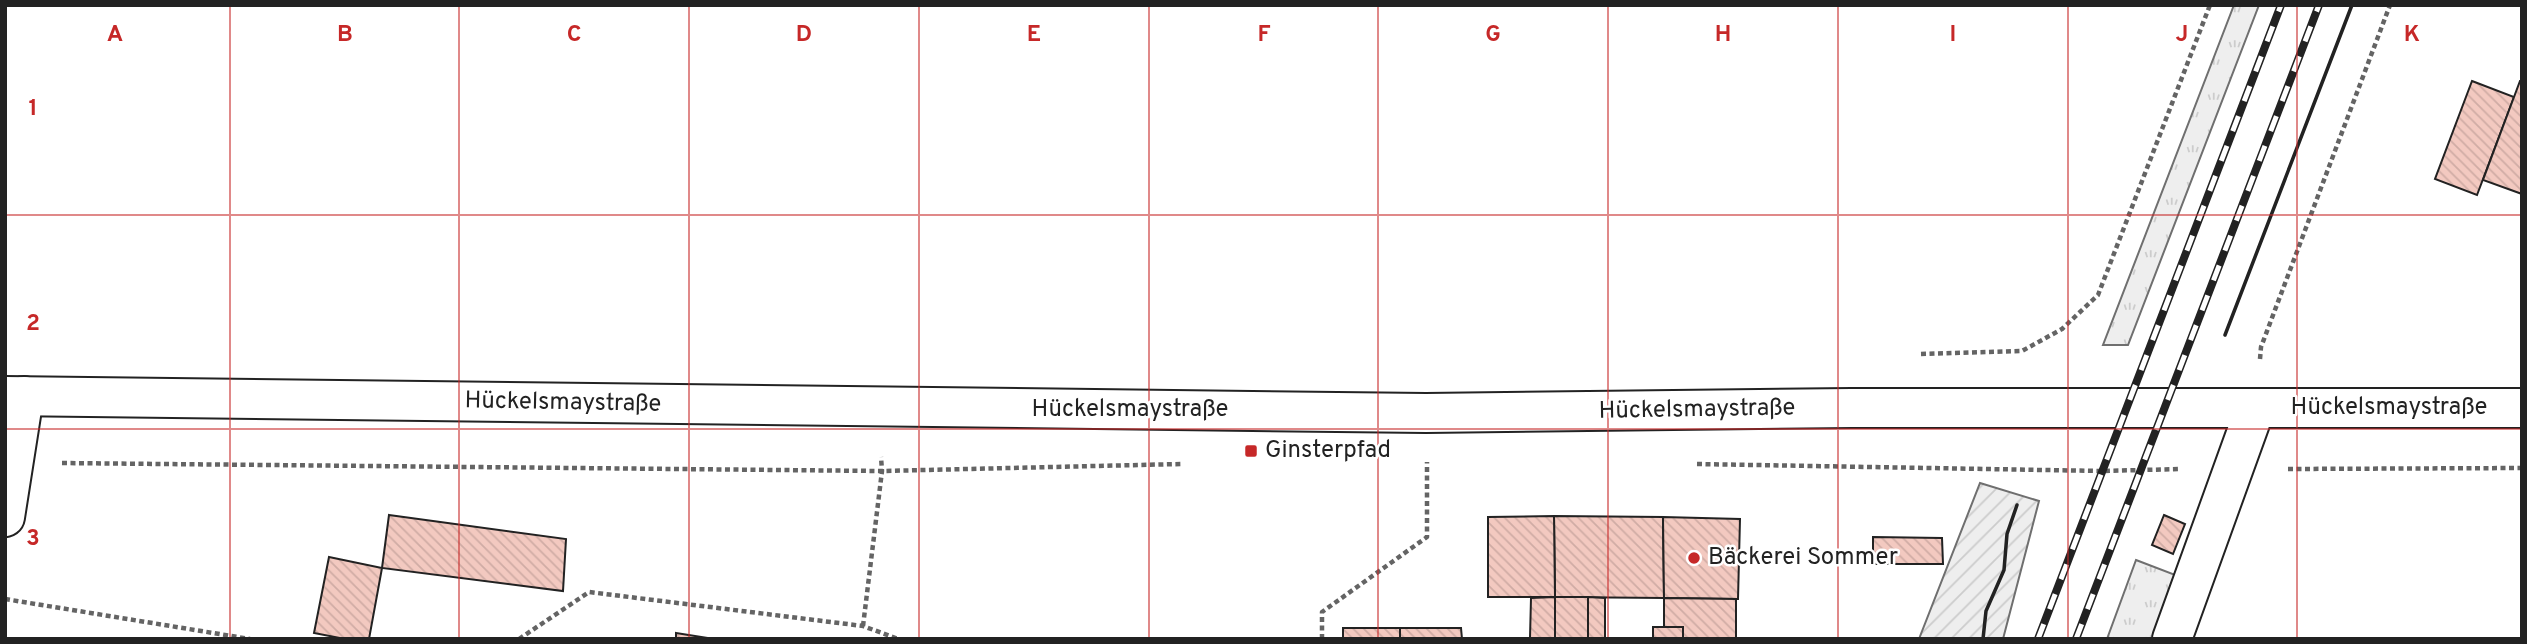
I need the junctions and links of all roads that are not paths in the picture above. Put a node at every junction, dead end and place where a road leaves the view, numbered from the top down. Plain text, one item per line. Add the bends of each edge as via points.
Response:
1 (14, 396) edge
2 (2522, 408) edge
3 (2255, 409) junction
4 (5, 517) edge
5 (2172, 639) edge

1 - 3 main road, Hückelsmaystraße via 1426,413
1 - 4 main road via 14,463
2 - 3 main road, Hückelsmaystraße
3 - 5 main road, Hückelsmaystraße

